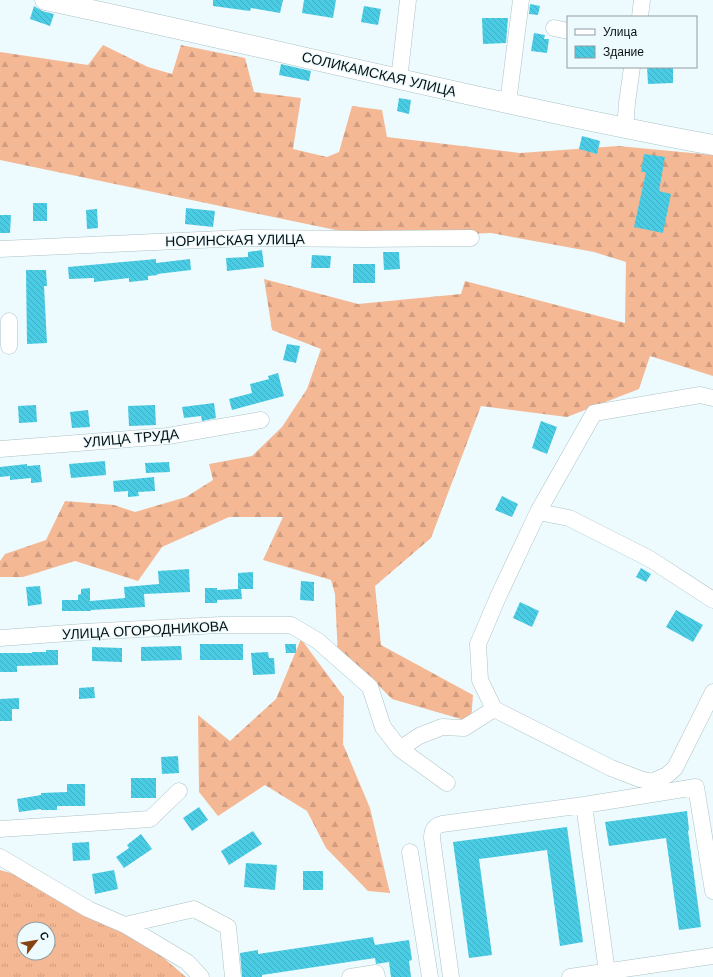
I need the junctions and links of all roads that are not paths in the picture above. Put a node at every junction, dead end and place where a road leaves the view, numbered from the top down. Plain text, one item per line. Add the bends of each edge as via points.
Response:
1 (45, 0) edge
2 (408, 0) edge
3 (521, 0) edge
4 (642, 0) edge
5 (640, 16) edge
6 (632, 68) edge
7 (399, 80) junction
8 (508, 103) junction
9 (625, 129) junction
10 (713, 145) edge
11 (471, 238) dead end
12 (0, 249) edge
13 (9, 321) dead end
14 (9, 346) dead end
15 (713, 398) edge
16 (262, 420) dead end
17 (0, 449) edge
18 (538, 512) junction
19 (713, 600) edge
20 (0, 638) edge
21 (713, 692) edge
22 (494, 709) junction
23 (400, 749) junction
24 (447, 784) dead end
25 (178, 791) dead end
26 (584, 804) junction
27 (0, 828) edge
28 (410, 852) dead end
29 (0, 857) edge
30 (713, 891) edge
31 (125, 925) junction
32 (713, 956) edge
33 (607, 972) junction
34 (201, 977) edge
35 (233, 977) edge
36 (350, 977) edge
37 (377, 977) edge
38 (430, 977) edge
39 (451, 977) edge
40 (570, 977) edge

1 - 7 main road, СОЛИКАМСКАЯ УЛИЦА
2 - 7 street
3 - 8 street
4 - 5 street
6 - 9 street
7 - 8 main road, СОЛИКАМСКАЯ УЛИЦА
8 - 9 main road, СОЛИКАМСКАЯ УЛИЦА
9 - 10 main road, СОЛИКАМСКАЯ УЛИЦА
11 - 12 street, НОРИНСКАЯ УЛИЦА via 244,238
13 - 14 street
15 - 18 street via 700,395 594,413
16 - 17 street, УЛИЦА ТРУДА via 168,436
18 - 19 street via 568,518 589,528 650,559
18 - 22 street via 478,644 480,680
20 - 23 street, УЛИЦА ОГОРОДНИКОВА via 220,625 291,625 318,641 370,687 383,727
21 - 22 street via 675,768 652,782 611,768
22 - 23 street via 464,728 442,727 419,736
23 - 24 street
25 - 27 street via 150,819
26 - 30 street via 696,786
26 - 33 street
26 - 39 street via 442,824 432,831
28 - 38 street
29 - 31 street via 88,909
31 - 34 street via 187,962
31 - 35 street via 194,909 228,927
32 - 33 street
33 - 40 street
36 - 37 street via 376,973

